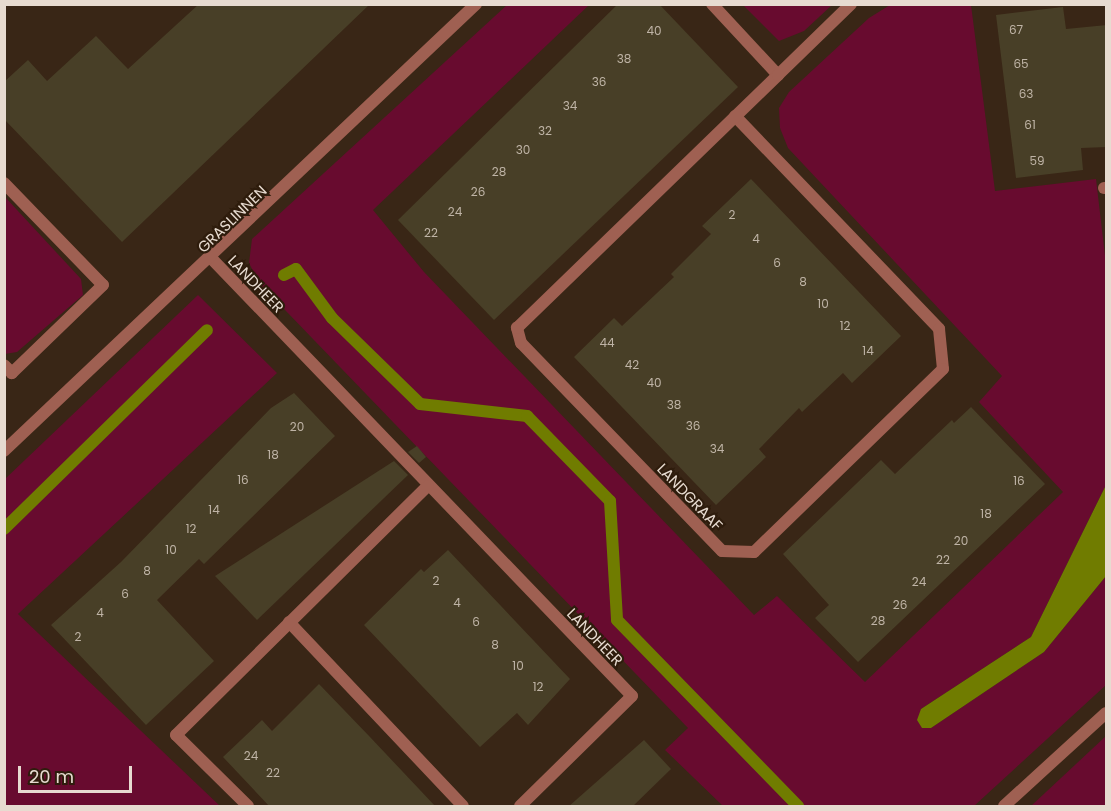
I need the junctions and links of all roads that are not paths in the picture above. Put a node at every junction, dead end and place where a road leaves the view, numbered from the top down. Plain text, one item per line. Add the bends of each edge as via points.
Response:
1 (476, 4) edge
2 (712, 4) edge
3 (851, 4) edge
4 (778, 75) junction
5 (735, 116) junction
6 (4, 183) edge
7 (212, 259) junction
8 (4, 364) edge
9 (4, 451) edge
10 (428, 486) junction
11 (289, 622) junction
12 (1107, 713) edge
13 (248, 807) edge
14 (463, 807) edge
15 (520, 807) edge
16 (1004, 807) edge

1 - 7 street, GRASLINNEN
2 - 4 street
3 - 4 street, LANDGRAAF
4 - 5 street, LANDGRAAF
5 - 5 street, LANDGRAAF via 939,329 943,369 754,552 722,552 521,343 517,328
6 - 8 street via 103,285 12,373
7 - 9 street, GRASLINNEN
7 - 10 street, LANDHEER
10 - 11 street
10 - 15 street, LANDHEER via 632,696
11 - 13 street via 176,735
11 - 14 street
12 - 16 street

